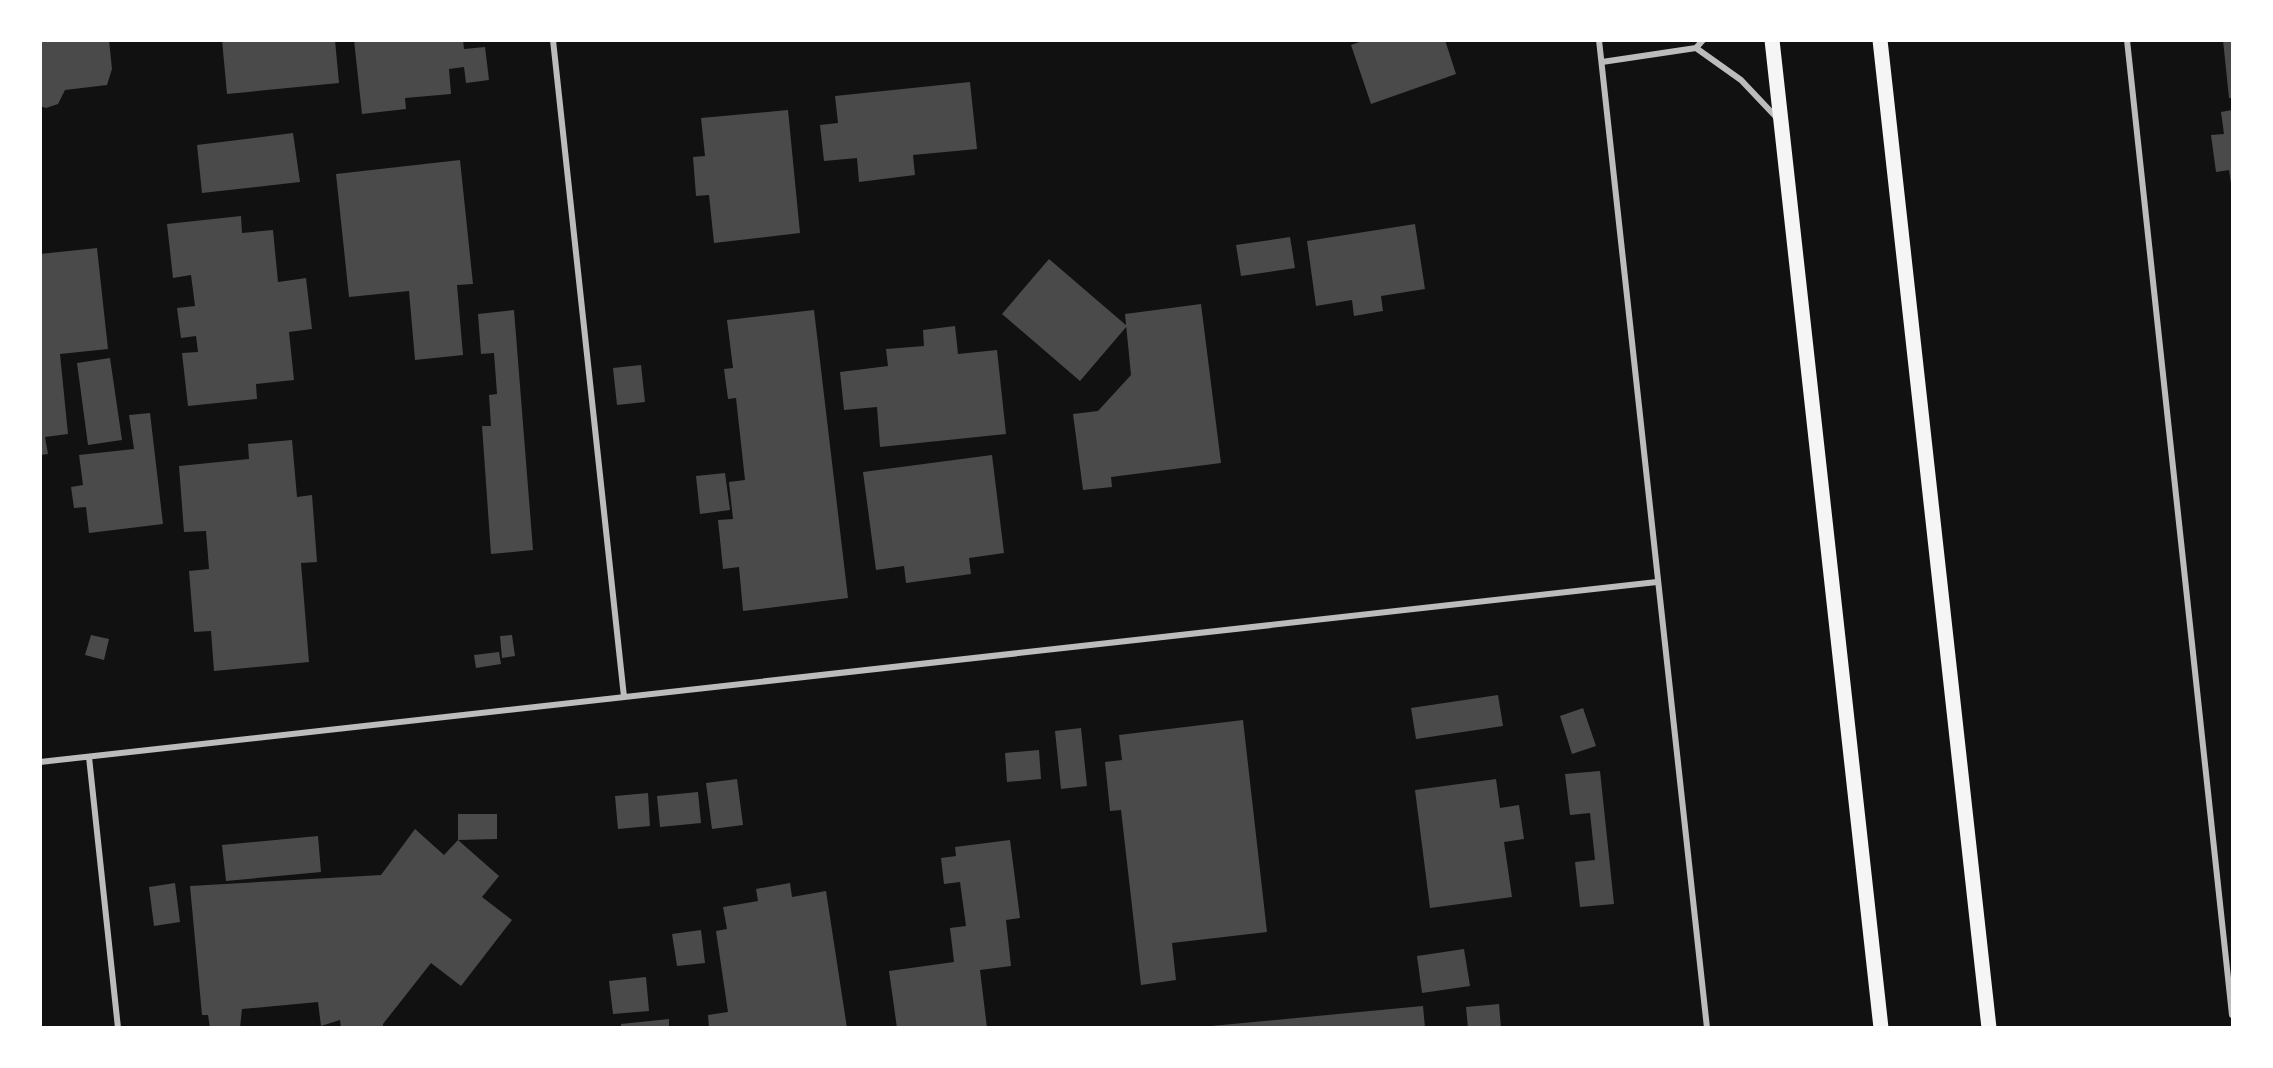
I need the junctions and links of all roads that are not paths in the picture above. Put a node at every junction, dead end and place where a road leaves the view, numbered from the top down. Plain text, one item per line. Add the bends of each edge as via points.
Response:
1 (553, 40) edge
2 (1599, 40) edge
3 (1703, 40) edge
4 (1772, 40) edge
5 (1881, 40) edge
6 (2127, 40) edge
7 (1696, 48) junction
8 (1602, 62) junction
9 (1780, 121) junction
10 (1657, 582) junction
11 (624, 697) junction
12 (89, 757) junction
13 (40, 762) edge
14 (2232, 1015) edge
15 (118, 1028) edge
16 (1707, 1028) edge
17 (1881, 1028) edge
18 (1989, 1028) edge

1 - 11 street
2 - 8 street
3 - 7 street
4 - 9 main road
5 - 18 main road
6 - 14 street
7 - 8 street
7 - 9 street via 1741,81
8 - 10 street
9 - 17 main road
10 - 11 street
10 - 16 street
11 - 12 street
12 - 13 street
12 - 15 street

